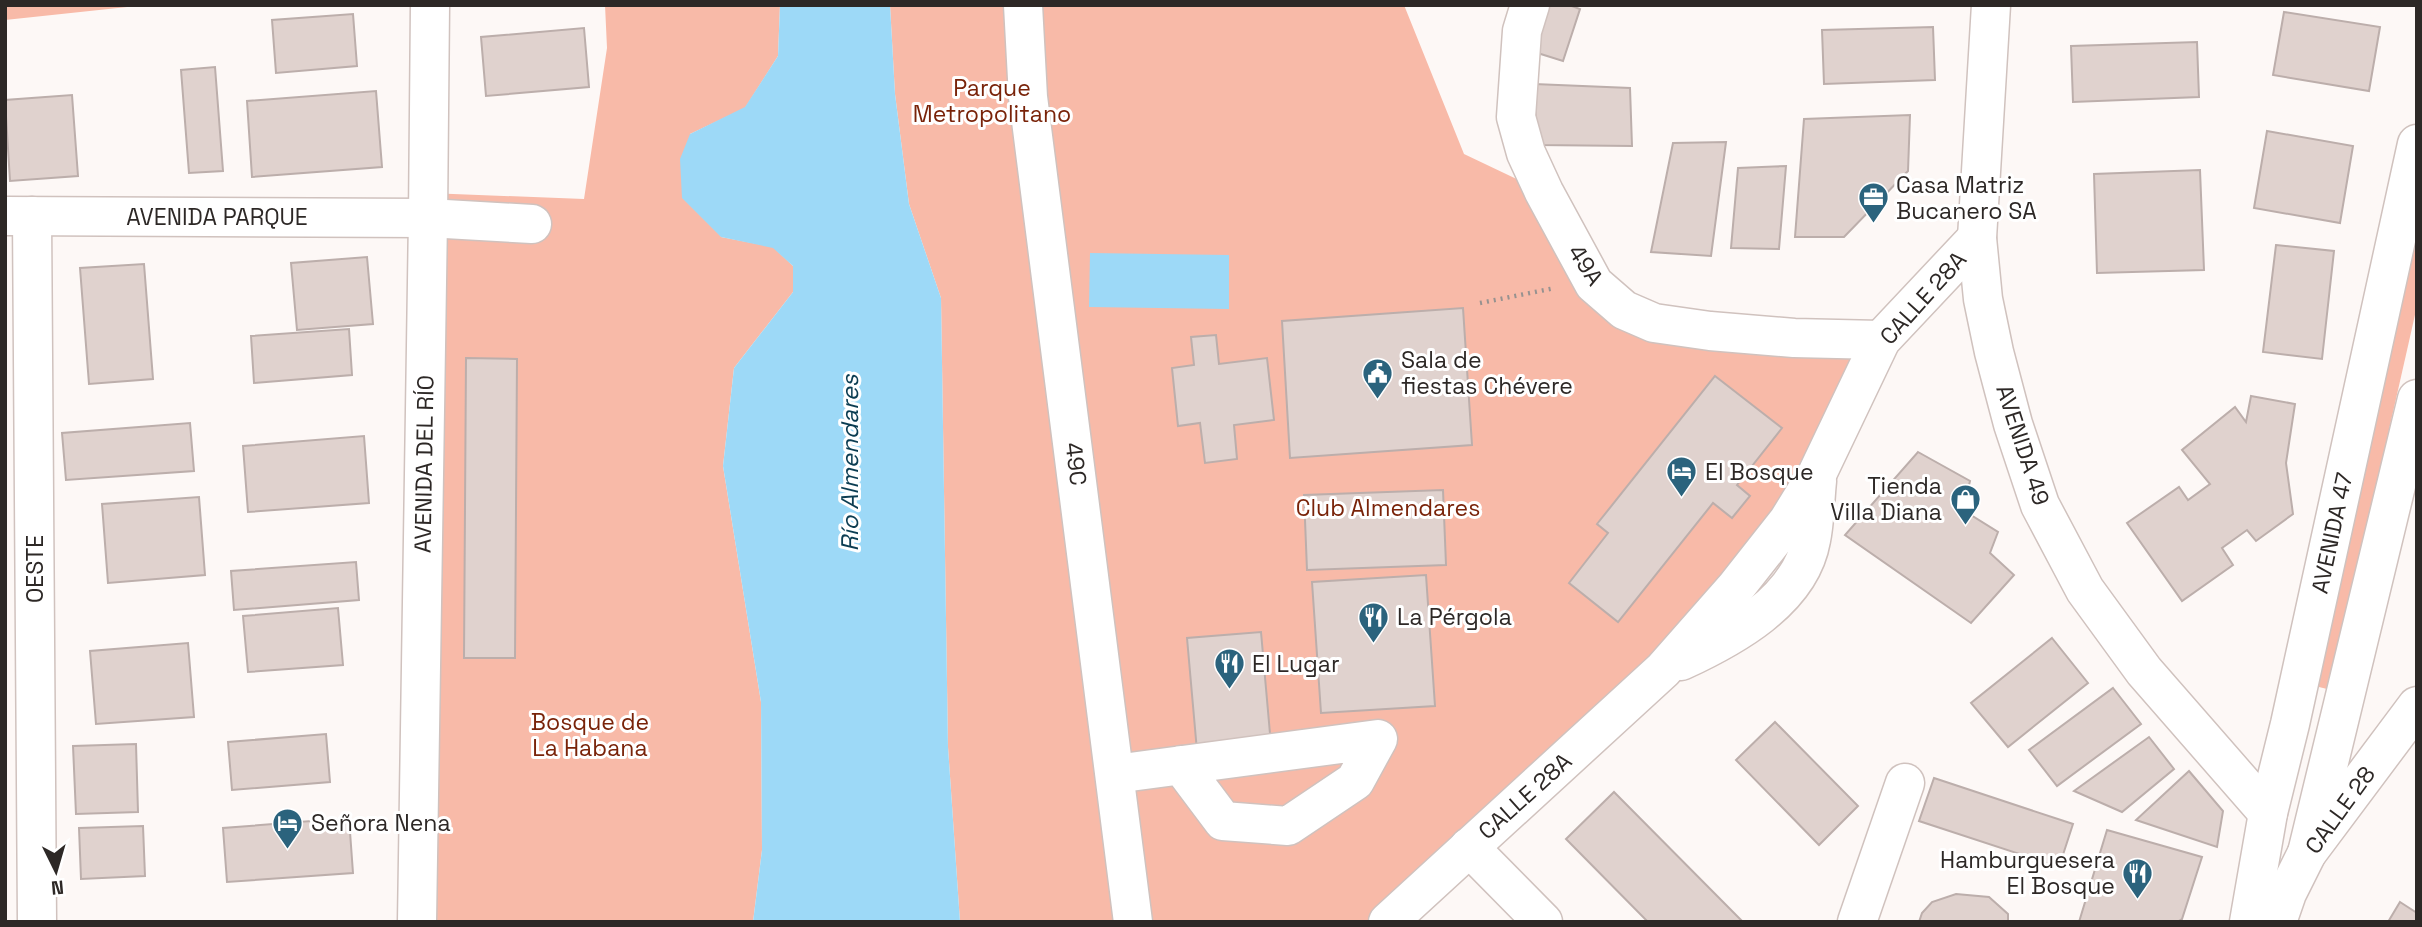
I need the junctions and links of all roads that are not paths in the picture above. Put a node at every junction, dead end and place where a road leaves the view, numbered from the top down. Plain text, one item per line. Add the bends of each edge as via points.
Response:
1 (429, 5) edge
2 (1023, 5) edge
3 (1530, 5) edge
4 (1991, 5) edge
5 (2417, 144) edge
6 (19, 216) edge
7 (428, 218) junction
8 (532, 224) dead end
9 (1977, 238) junction
10 (1881, 340) junction
11 (2414, 431) edge
12 (1817, 474) junction
13 (1663, 670) junction
14 (2417, 706) edge
15 (1181, 765) dead end
16 (1115, 774) junction
17 (1905, 783) dead end
18 (2268, 813) junction
19 (1469, 847) junction
20 (2307, 853) junction
21 (37, 922) edge
22 (416, 922) edge
23 (1133, 922) edge
24 (1388, 922) edge
25 (1543, 922) edge
26 (1857, 922) edge
27 (2249, 922) edge
28 (2277, 922) edge

1 - 7 street, AVENIDA DEL RÍO
2 - 16 street, 49C via 1028,97
3 - 10 street, 49A via 1522,31 1516,117 1544,192 1594,285 1624,310 1654,323 1782,337
4 - 9 street, AVENIDA 49
5 - 18 street, AVENIDA 47
6 - 7 street, AVENIDA PARQUE
6 - 21 street, OESTE
7 - 8 street, AVENIDA PARQUE
7 - 22 street, AVENIDA DEL RÍO
9 - 10 street, CALLE 28A
9 - 18 street, AVENIDA 49 via 1994,352 2040,506 2085,590 2144,671
10 - 12 street, CALLE 28A
11 - 20 street
12 - 13 street, CALLE 28A via 1788,521
12 - 13 street, CALLE 28A via 1811,542 1782,595 1728,637
13 - 19 street, CALLE 28A
14 - 20 street, CALLE 28
15 - 16 street
16 - 23 street, 49C
17 - 26 street
18 - 27 street, AVENIDA 47
19 - 24 street, CALLE 28A
19 - 25 street
20 - 28 street, CALLE 28

